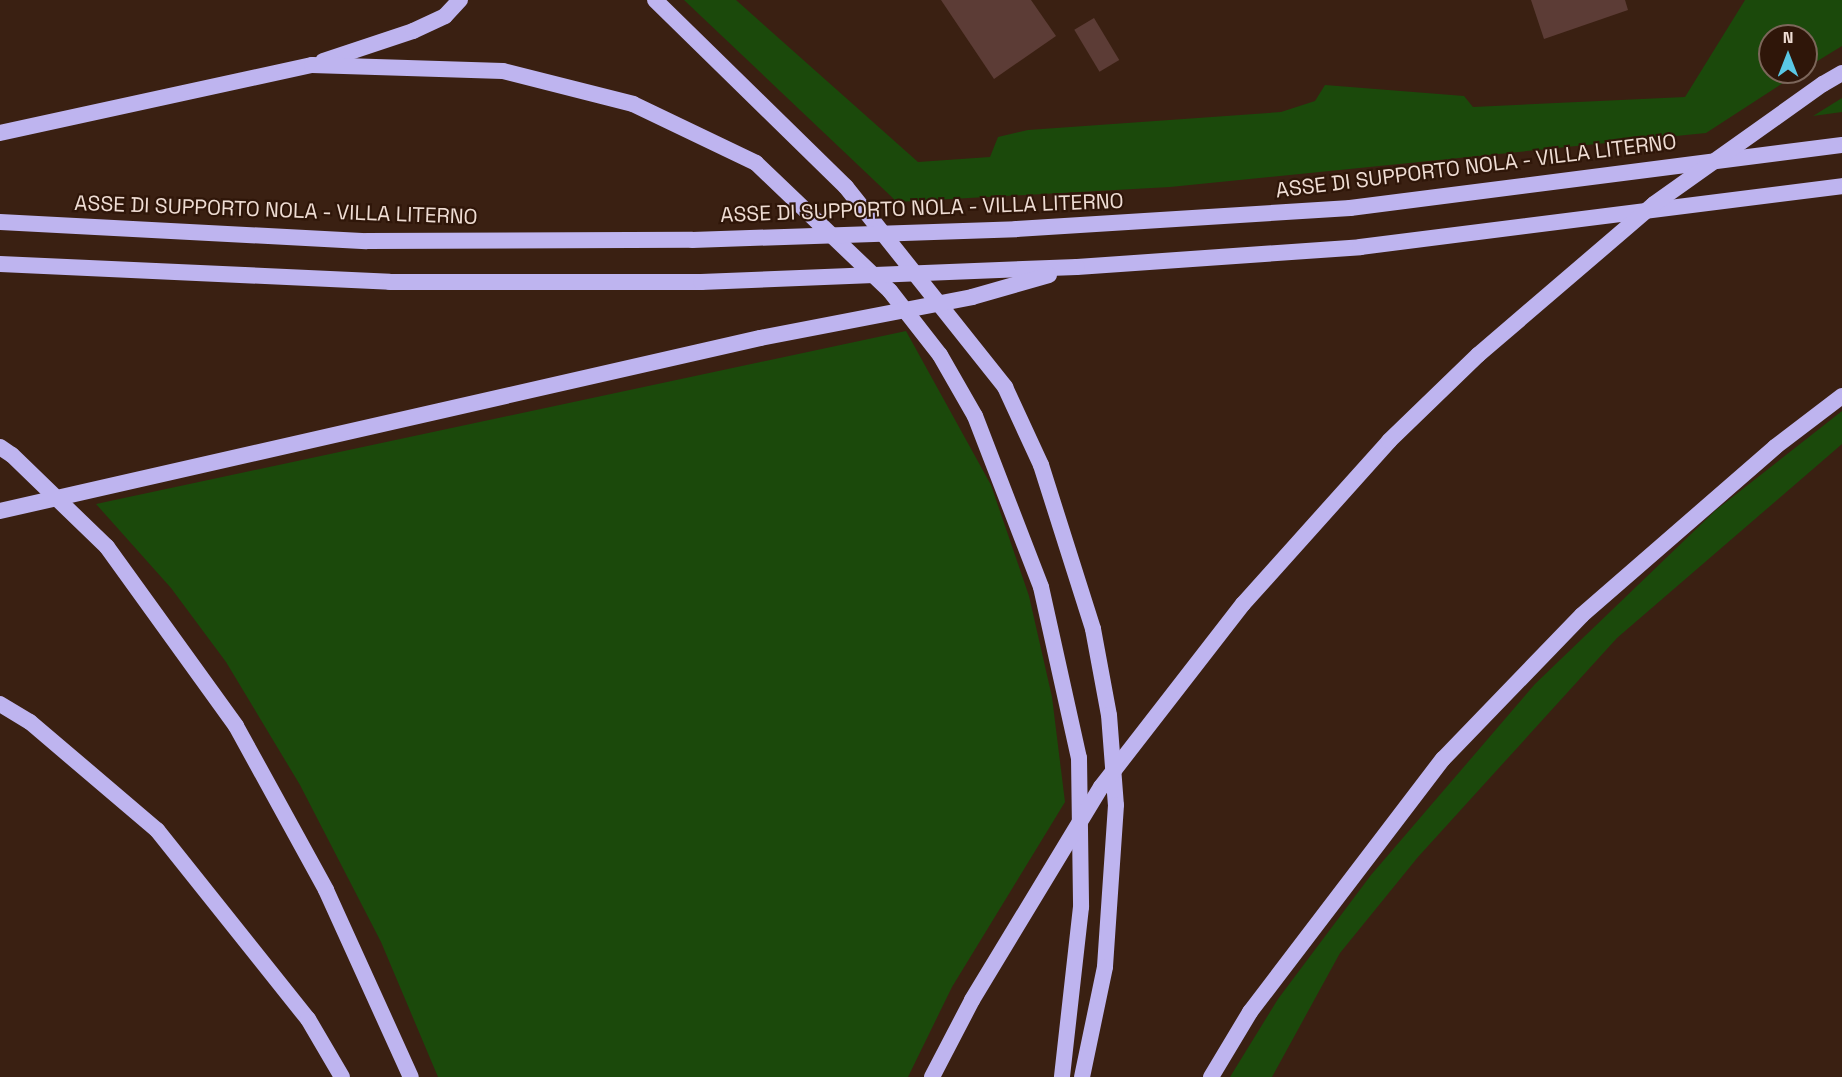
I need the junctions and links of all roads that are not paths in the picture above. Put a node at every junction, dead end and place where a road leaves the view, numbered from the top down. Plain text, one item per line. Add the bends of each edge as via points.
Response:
1 (460, 0) edge
2 (655, 0) edge
3 (312, 65) junction
4 (1842, 73) edge
5 (0, 133) edge
6 (1842, 145) edge
7 (1842, 186) edge
8 (0, 222) edge
9 (0, 264) edge
10 (1077, 267) junction
11 (1842, 396) edge
12 (6, 451) edge
13 (0, 511) edge
14 (0, 704) edge
15 (342, 1077) edge
16 (411, 1077) edge
17 (932, 1077) edge
18 (1062, 1077) edge
19 (1082, 1077) edge
20 (1211, 1077) edge

1 - 3 highway via 444,16 413,31
2 - 19 highway via 846,187 1005,387 1041,465 1093,629 1109,715 1116,806 1105,966
3 - 5 highway
3 - 18 highway via 503,71 633,104 756,163 890,291 940,355 975,416 1041,587 1079,758 1081,907
4 - 17 highway, bridge via 1654,204 1478,355 1389,441 1243,604 1101,787 972,1000
6 - 8 highway, ASSE DI SUPPORTO NOLA - VILLA LITERNO, bridge via 1350,208 1016,229 692,240 367,241
7 - 10 highway via 1360,247
9 - 10 highway, bridge via 390,282 700,282
10 - 13 highway, bridge via 972,297 760,338
11 - 20 highway via 1774,447 1582,615 1443,759 1250,1012
12 - 16 highway, bridge via 107,547 236,726 326,890
14 - 15 highway via 30,722 157,830 308,1019

